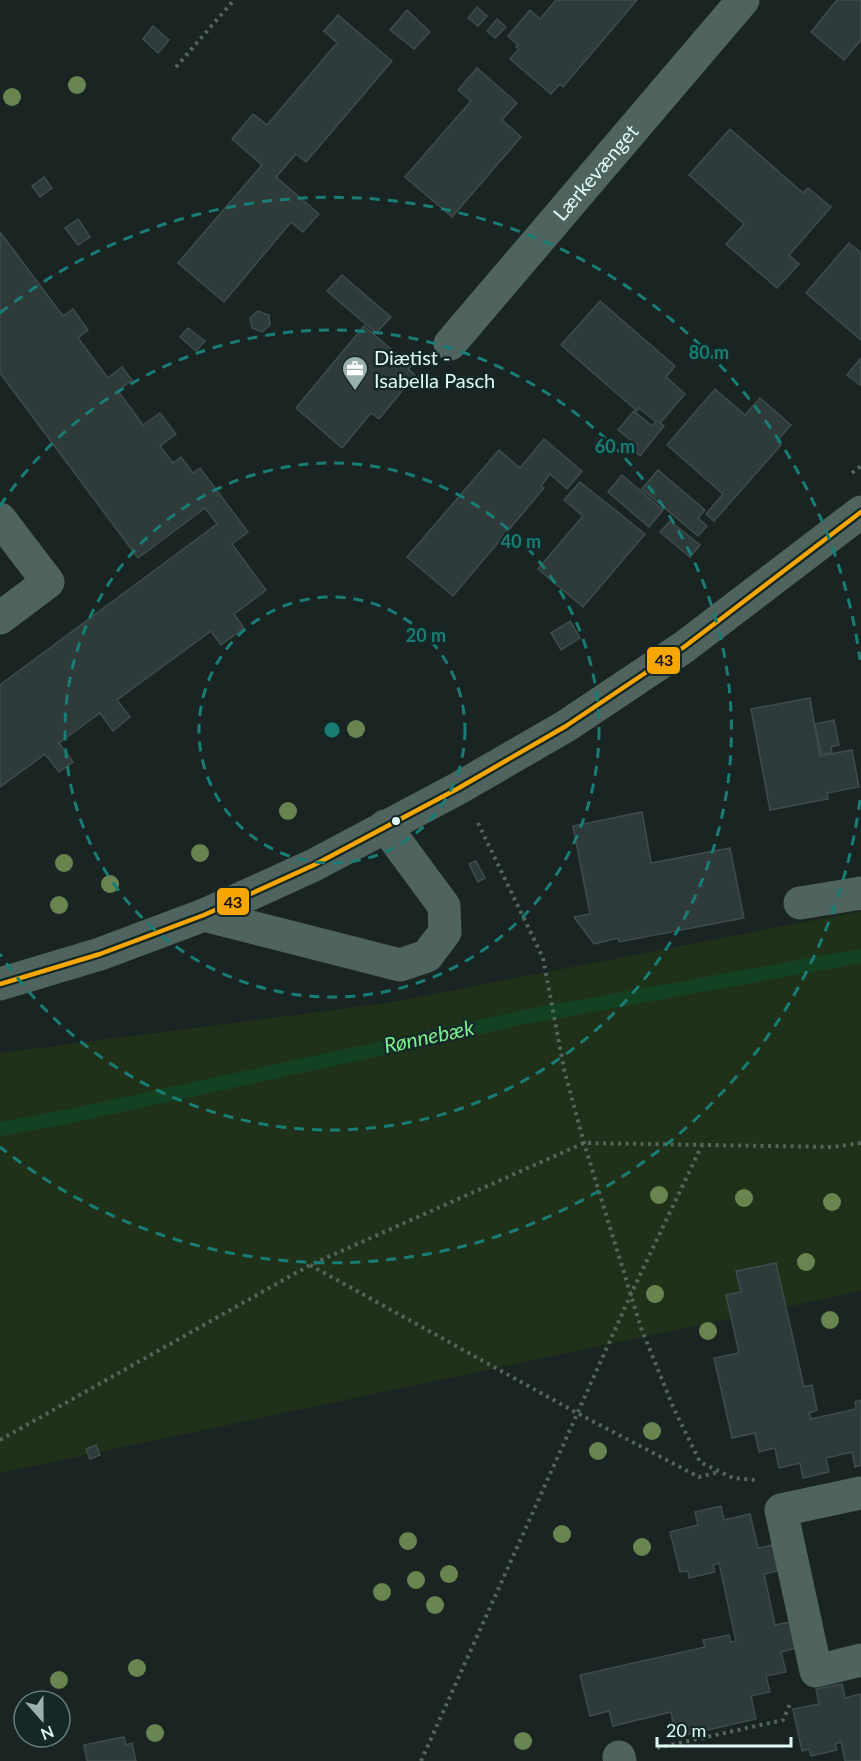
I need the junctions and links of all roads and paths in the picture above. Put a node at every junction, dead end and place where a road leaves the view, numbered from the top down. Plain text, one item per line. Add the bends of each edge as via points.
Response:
1 (234, 0) edge
2 (743, 0) edge
3 (176, 67) dead end
4 (450, 344) dead end
5 (861, 466) edge
6 (852, 474) dead end
7 (860, 515) edge
8 (0, 519) edge
9 (0, 618) edge
10 (475, 817) dead end
11 (385, 826) junction
12 (861, 893) edge
13 (800, 903) dead end
14 (204, 915) junction
15 (0, 984) edge
16 (584, 1143) junction
17 (861, 1143) edge
18 (702, 1145) junction
19 (310, 1265) junction
20 (631, 1294) junction
21 (577, 1413) junction
22 (0, 1440) edge
23 (720, 1472) junction
24 (756, 1480) dead end
25 (861, 1493) edge
26 (861, 1660) edge
27 (791, 1700) dead end
28 (619, 1759) edge
29 (421, 1761) edge

1 - 3 path
2 - 4 street, Lærkevænget
5 - 6 path
7 - 11 street via 684,647 566,726
8 - 9 street via 48,582
10 - 16 path via 543,958 564,1069
11 - 14 street via 314,865
11 - 14 street via 444,906 445,932 427,956 400,966
12 - 13 street
14 - 15 street via 100,954
16 - 18 path
16 - 19 path
16 - 20 path
17 - 18 path via 833,1148
18 - 20 path
19 - 21 path
19 - 22 path
20 - 21 path
20 - 23 path via 674,1410 700,1462
21 - 23 path via 699,1477
21 - 29 path
23 - 24 path via 733,1478
25 - 26 street via 781,1510 816,1671
27 - 28 path via 783,1720

